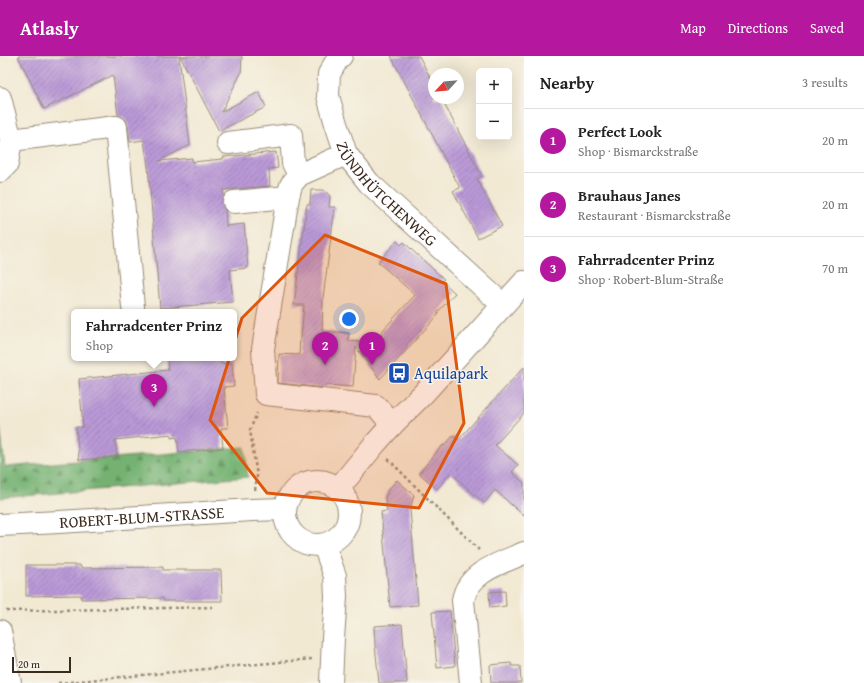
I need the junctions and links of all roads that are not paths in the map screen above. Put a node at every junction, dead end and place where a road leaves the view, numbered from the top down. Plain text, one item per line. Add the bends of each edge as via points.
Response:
1 (341, 56) edge
2 (0, 98) edge
3 (11, 140) junction
4 (228, 143) dead end
5 (346, 154) junction
6 (0, 171) edge
7 (298, 175) junction
8 (288, 197) junction
9 (234, 202) dead end
10 (524, 282) edge
11 (503, 305) junction
12 (133, 307) dead end
13 (391, 426) junction
14 (338, 489) junction
15 (284, 509) junction
16 (0, 525) edge
17 (324, 546) junction
18 (524, 552) edge
19 (0, 631) edge
20 (10, 683) edge
21 (331, 683) edge
22 (471, 683) edge

1 - 5 main road, ZÜNDHÜTCHENWEG via 329,74 328,96
2 - 3 main road
3 - 6 main road via 6,164
3 - 12 main road via 116,126
4 - 7 main road via 291,135 293,163
5 - 7 main road
5 - 11 main road, ZÜNDHÜTCHENWEG via 369,183
7 - 8 main road via 291,185
8 - 9 main road
8 - 13 main road via 263,349 266,394 376,406
10 - 11 main road
11 - 13 main road
13 - 14 main road
14 - 15 main road via 326,482 313,481 300,485 289,495
14 - 17 main road via 347,500 349,514 346,528 337,539
15 - 16 main road, ROBERT-BLUM-STRASSE
15 - 17 main road via 286,524 294,537 308,545
17 - 21 main road via 335,576
18 - 22 main road via 480,574 464,592
19 - 20 main road

